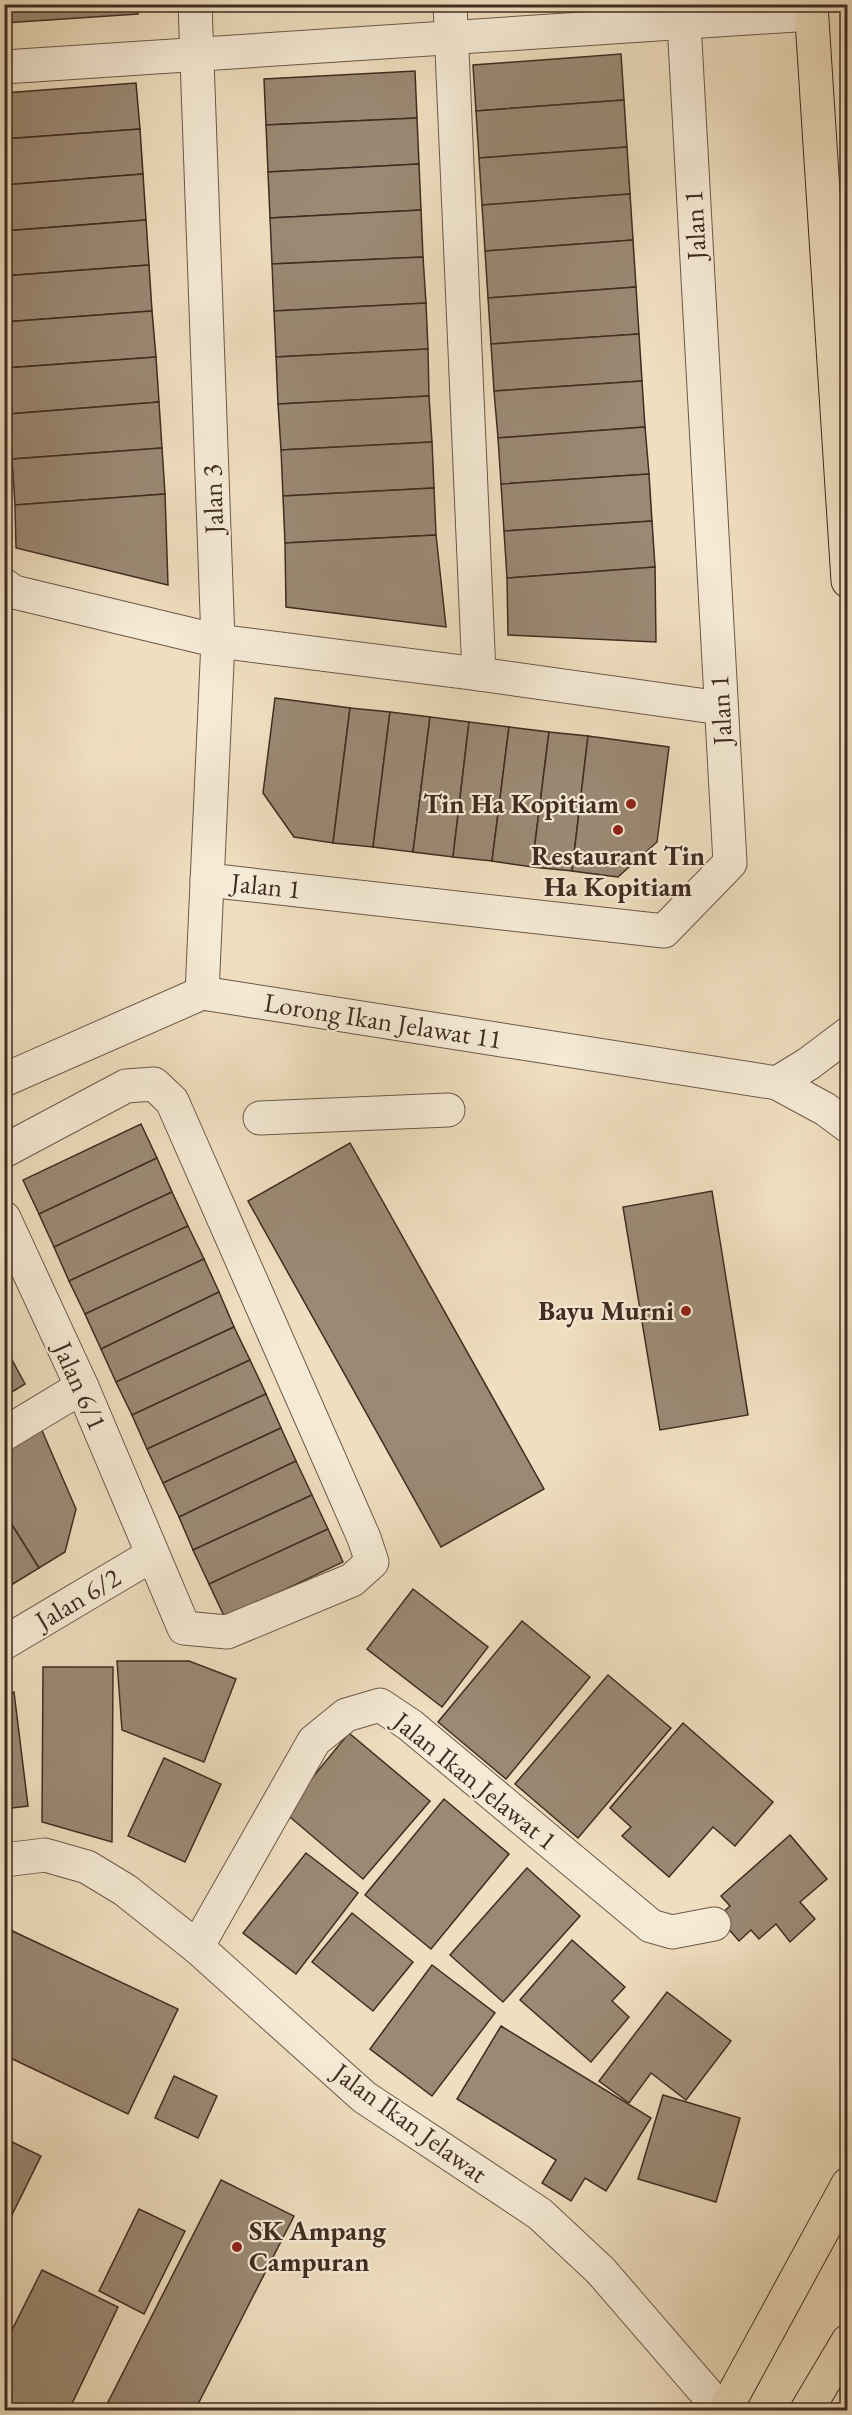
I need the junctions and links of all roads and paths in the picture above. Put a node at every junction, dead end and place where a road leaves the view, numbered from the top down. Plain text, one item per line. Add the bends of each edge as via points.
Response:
1 (195, 4) edge
2 (450, 4) edge
3 (811, 9) edge
4 (684, 14) edge
5 (452, 38) junction
6 (197, 55) junction
7 (4, 66) edge
8 (848, 581) edge
9 (4, 585) edge
10 (218, 641) junction
11 (479, 674) junction
12 (721, 708) junction
13 (207, 880) junction
14 (202, 993) junction
15 (848, 1034) edge
16 (4, 1080) edge
17 (777, 1083) junction
18 (448, 1110) dead end
19 (260, 1118) dead end
20 (848, 1126) edge
21 (4, 1151) edge
22 (4, 1218) edge
23 (82, 1387) junction
24 (4, 1434) edge
25 (152, 1555) junction
26 (4, 1644) edge
27 (4, 1860) edge
28 (714, 1924) dead end
29 (197, 1947) junction
30 (848, 2184) edge
31 (848, 2341) edge
32 (723, 2410) edge
33 (807, 2410) edge

1 - 6 street, Jalan 3
2 - 5 street
3 - 4 street
3 - 8 main road
4 - 5 street
4 - 12 street, Jalan 1
5 - 6 street
5 - 11 street
6 - 7 street
6 - 10 street, Jalan 3
9 - 10 street via 14,592
10 - 11 street
10 - 13 street, Jalan 3
11 - 12 street
12 - 13 street, Jalan 1 via 730,863 664,931
13 - 14 street, Jalan 3
14 - 16 street
14 - 17 street, Lorong Ikan Jelawat 11
15 - 17 street
17 - 20 street, Lorong Ikan Jelawat 11
18 - 19 street
21 - 25 street, Jalan 6/1 via 126,1086 154,1084 172,1101 372,1562 352,1580 227,1632 184,1628
22 - 23 street, Jalan 6/1
23 - 24 street
23 - 25 street, Jalan 6/1
25 - 26 street, Jalan 6/2
27 - 29 street, Jalan Ikan Jelawat via 45,1855 87,1867 125,1890
28 - 29 street, Jalan Ikan Jelawat 1 via 672,1932 651,1926 410,1725 380,1705 345,1715 314,1741
29 - 32 street, Jalan Ikan Jelawat via 364,2097 540,2214 601,2271
30 - 32 main road
31 - 33 main road

